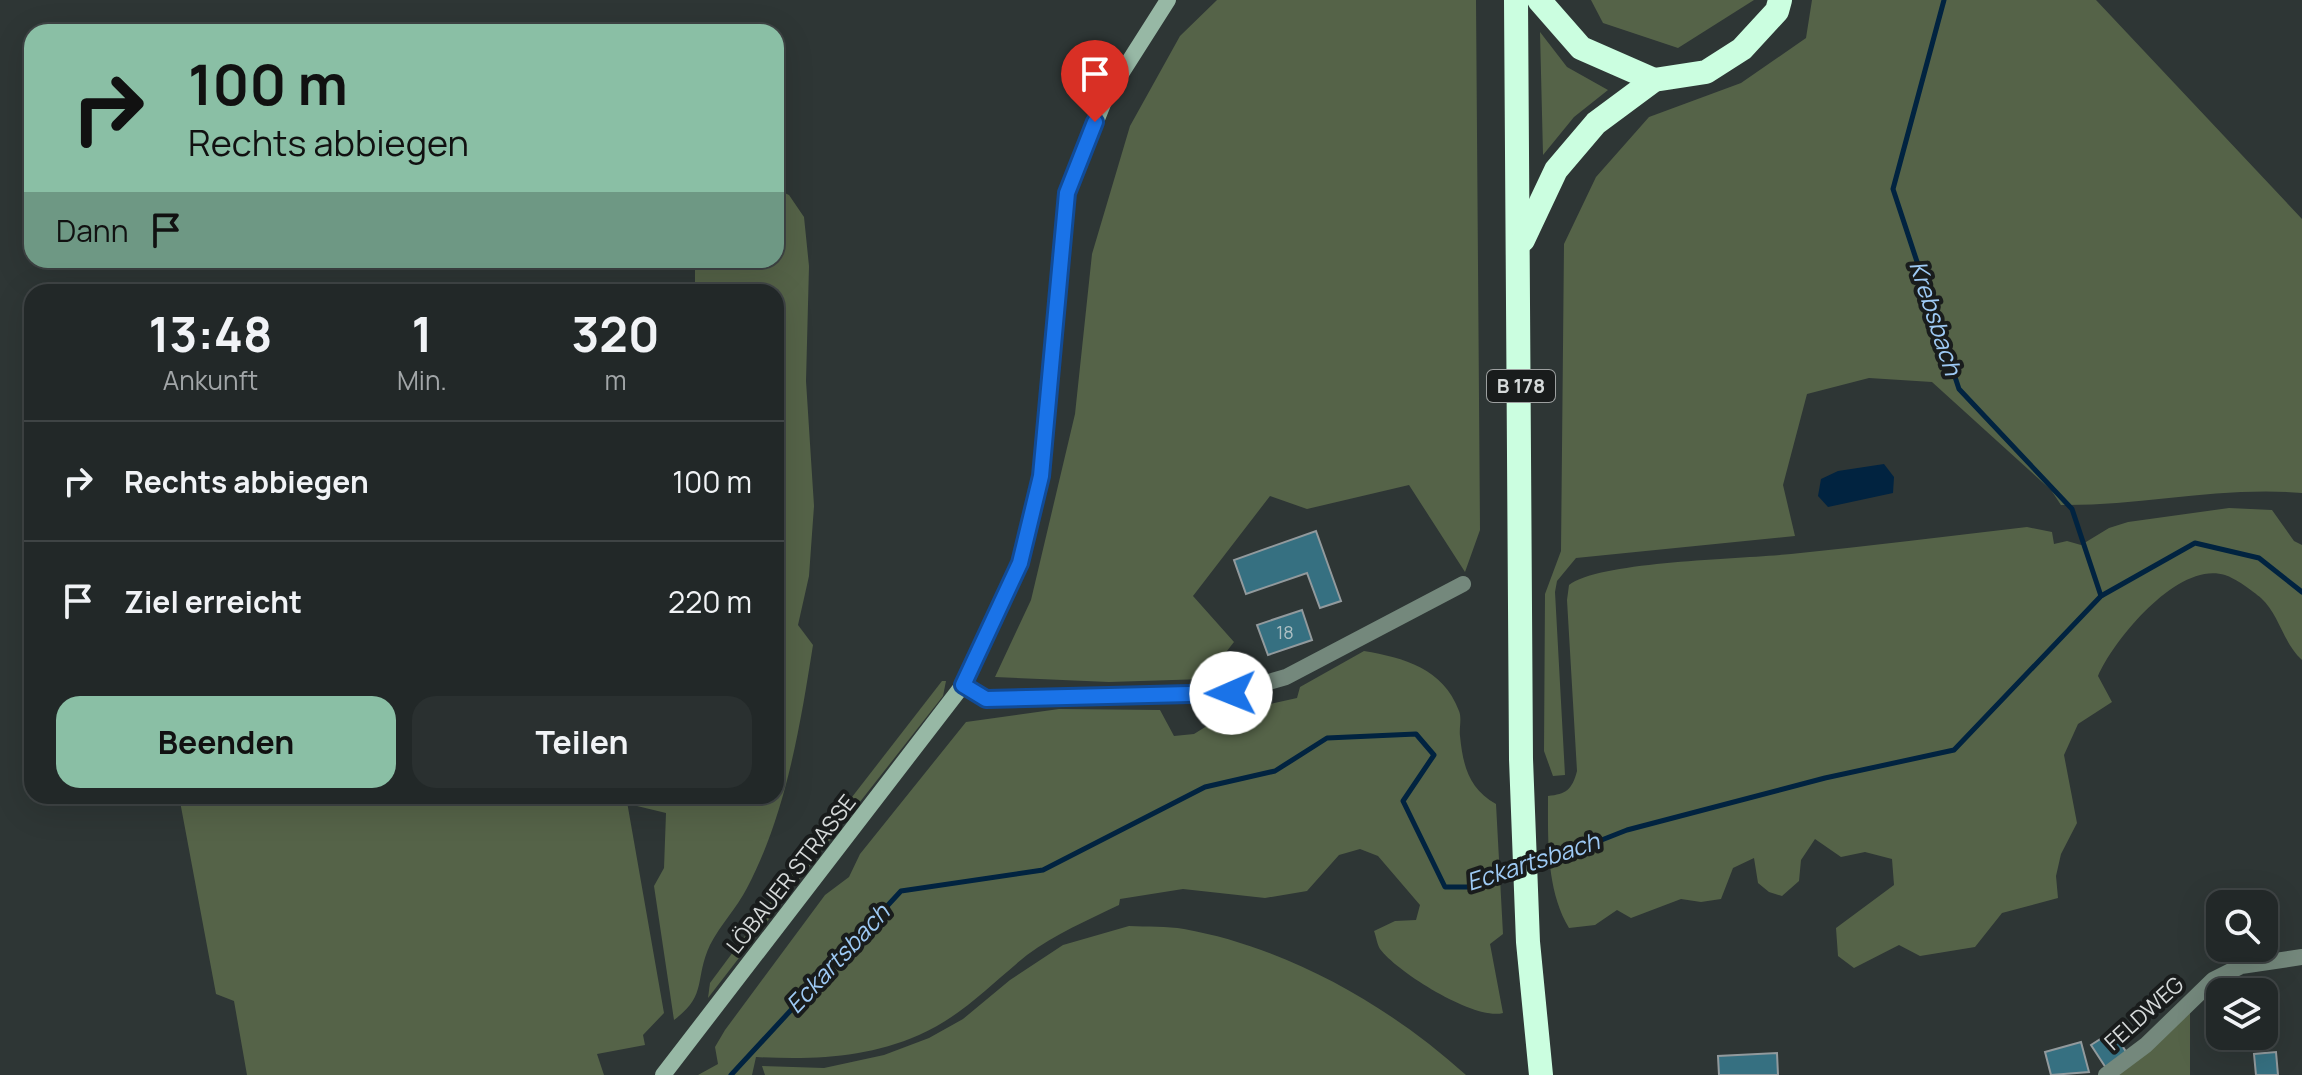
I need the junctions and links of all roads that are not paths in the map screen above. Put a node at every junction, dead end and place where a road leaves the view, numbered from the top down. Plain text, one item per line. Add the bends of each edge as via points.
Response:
1 (1168, 0) edge
2 (1516, 0) edge
3 (1539, 0) edge
4 (1780, 0) edge
5 (1654, 80) junction
6 (1520, 245) junction
7 (1463, 584) dead end
8 (963, 685) junction
9 (2302, 957) edge
10 (663, 1075) edge
11 (1541, 1075) edge
12 (2106, 1075) edge

1 - 8 main road, LÖBAUER STRASSE via 1105,99 1067,193 1041,476 1020,563
2 - 6 highway, B 178
3 - 5 highway via 1581,48
4 - 5 highway via 1777,11 1742,49 1706,72
5 - 6 highway via 1596,123 1556,170
6 - 11 highway, B 178 via 1521,759 1528,942
7 - 8 street via 1297,672 1231,693 986,699
8 - 10 main road, LÖBAUER STRASSE
9 - 12 street, FELDWEG via 2241,966 2213,980 2146,1045

